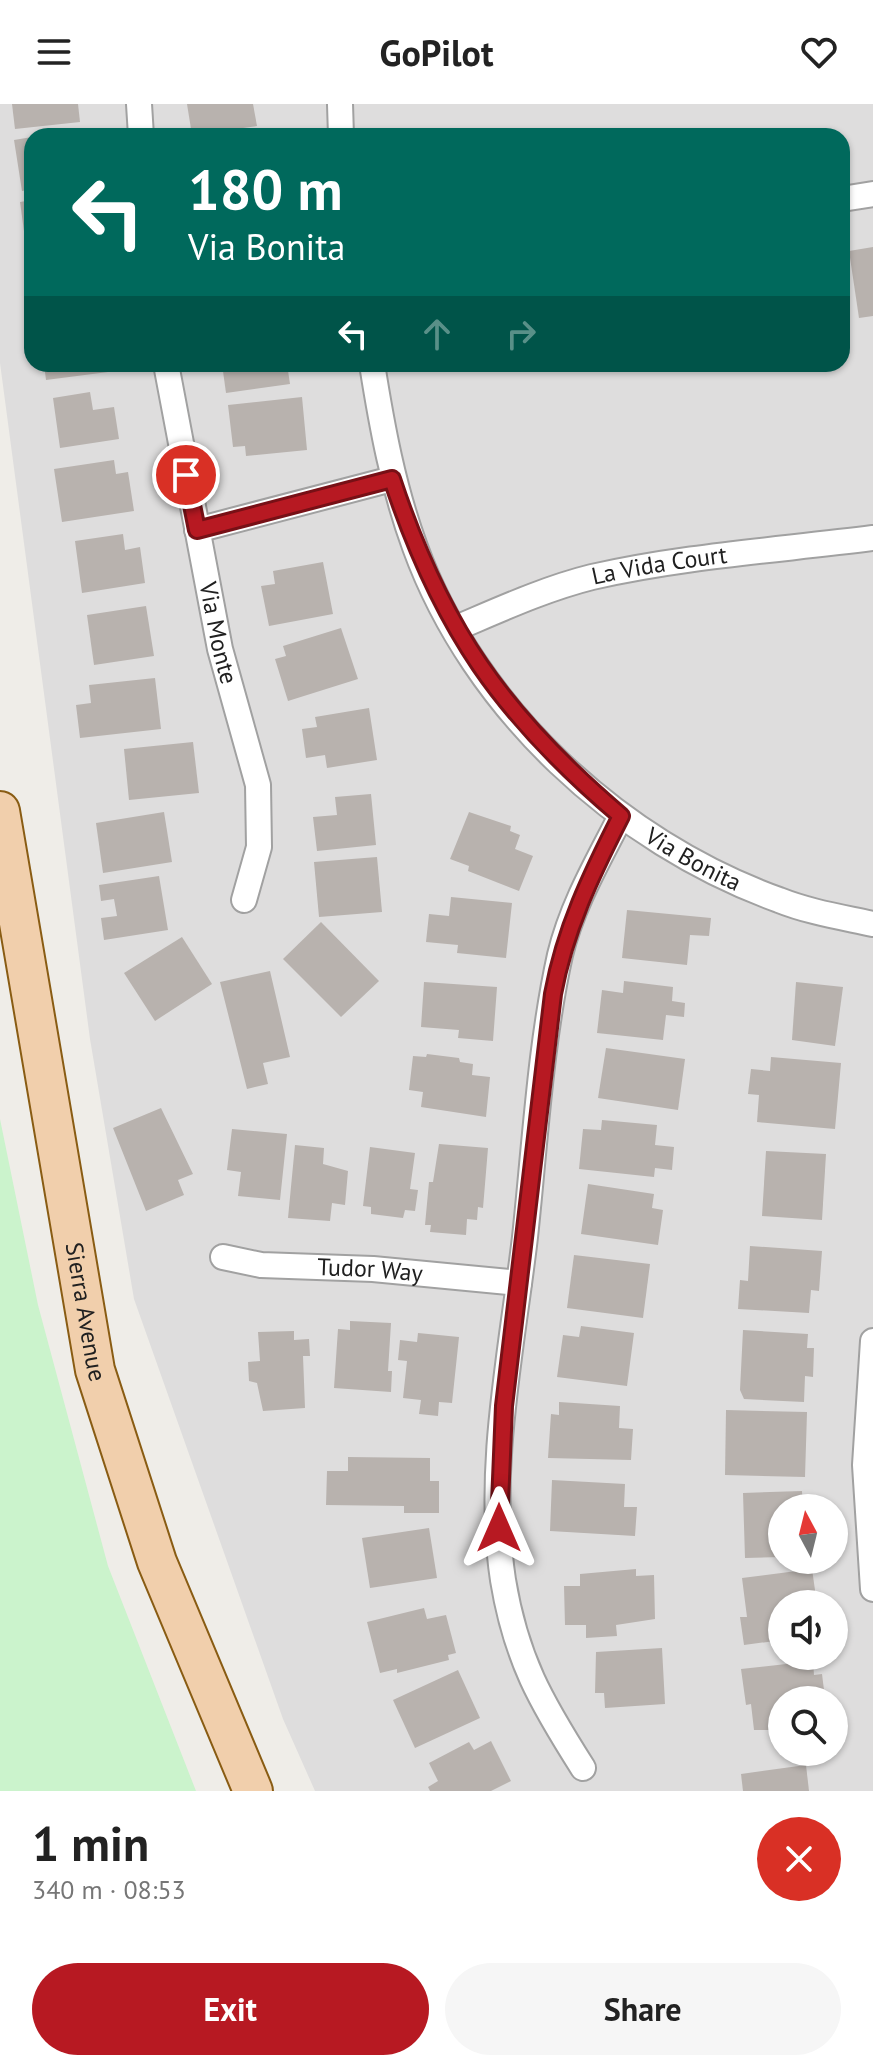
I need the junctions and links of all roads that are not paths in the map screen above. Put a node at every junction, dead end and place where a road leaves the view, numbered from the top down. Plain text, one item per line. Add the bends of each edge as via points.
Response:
1 (139, 104) edge
2 (340, 104) edge
3 (140, 128) edge
4 (341, 128) edge
5 (873, 194) edge
6 (850, 198) edge
7 (167, 372) edge
8 (373, 372) edge
9 (392, 479) junction
10 (197, 530) junction
11 (873, 538) edge
12 (454, 629) junction
13 (0, 811) edge
14 (621, 816) junction
15 (244, 900) dead end
16 (873, 924) edge
17 (223, 1257) dead end
18 (519, 1283) junction
19 (873, 1341) edge
20 (873, 1589) edge
21 (583, 1768) dead end
22 (253, 1791) edge

1 - 3 street
2 - 4 street
5 - 6 street
7 - 10 street, Via Monte
8 - 9 street, Via Bonita
9 - 10 street
9 - 12 street, Via Bonita via 416,550
10 - 15 street, Via Monte via 220,649 260,803 259,847
11 - 12 street, La Vida Court via 593,577
12 - 14 street, Via Bonita via 525,727
13 - 22 main road, Sierra Avenue via 95,1370 157,1562
14 - 16 street, Via Bonita via 664,845 754,891
14 - 18 street via 583,889 561,953
17 - 18 street, Tudor Way via 261,1265
18 - 21 street via 499,1469 502,1568 512,1626 537,1696
19 - 20 street via 865,1465

